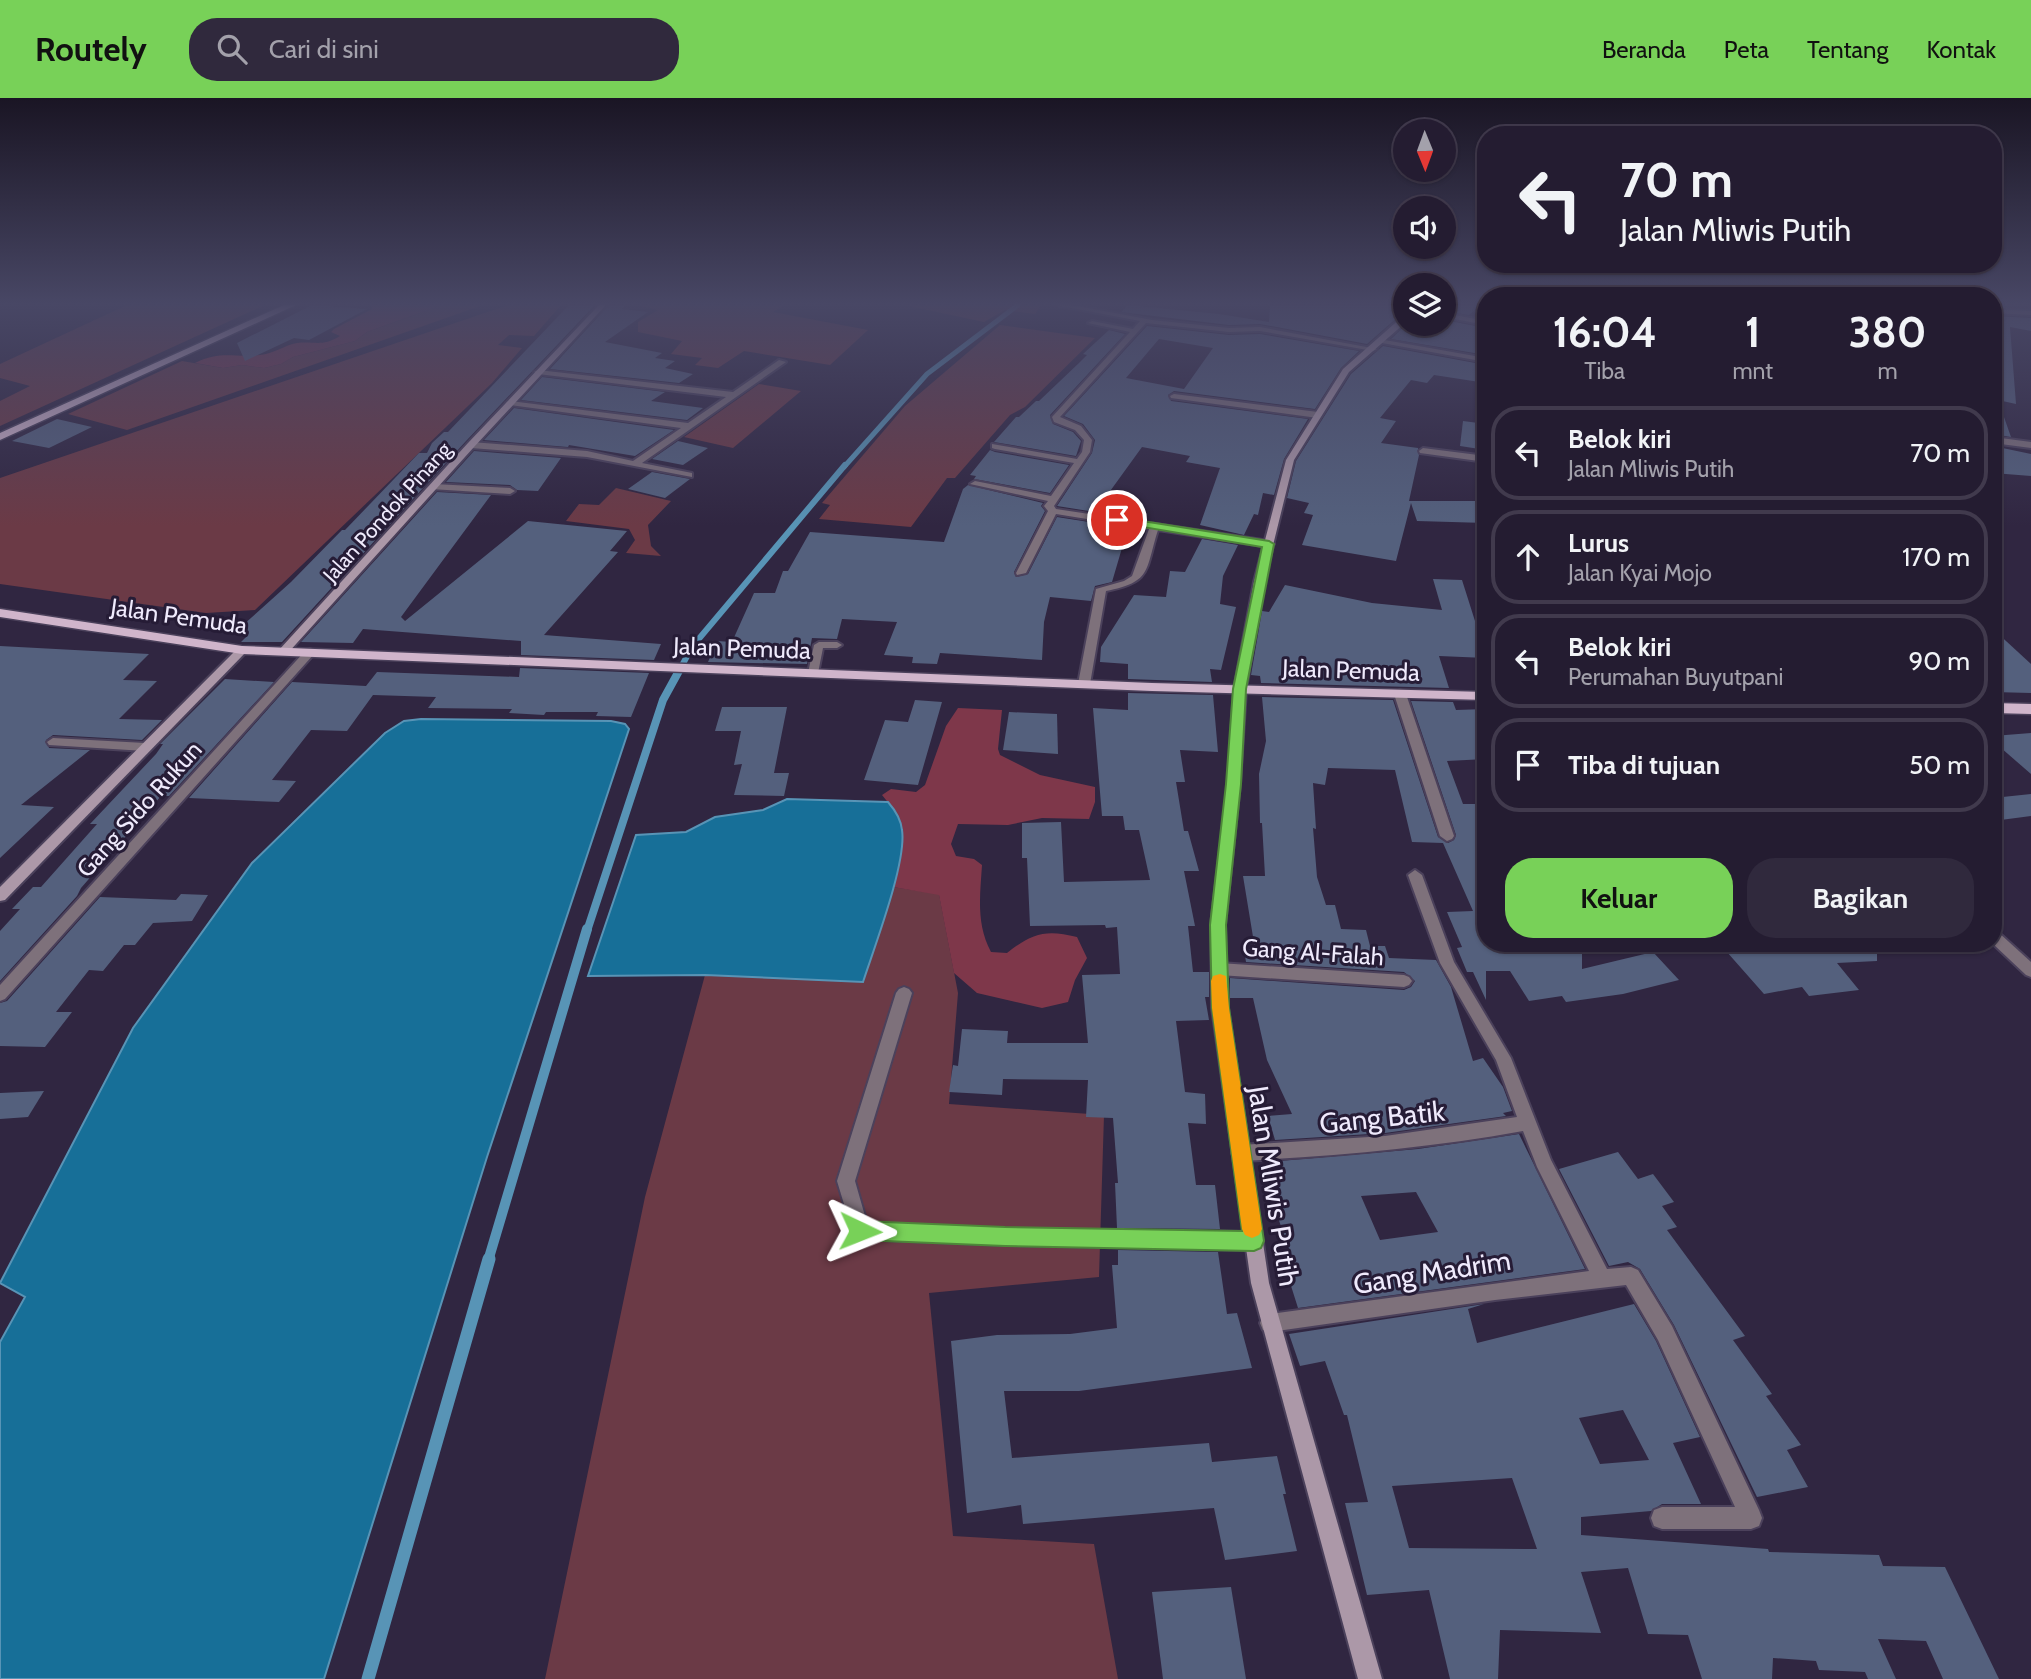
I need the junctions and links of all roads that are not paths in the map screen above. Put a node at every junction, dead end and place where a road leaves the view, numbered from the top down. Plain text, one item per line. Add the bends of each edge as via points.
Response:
1 (114, 379) edge
2 (129, 379) edge
3 (532, 379) edge
4 (596, 379) edge
5 (758, 379) edge
6 (1091, 379) edge
7 (1341, 379) edge
8 (734, 395) junction
9 (1174, 396) dead end
10 (510, 403) junction
11 (1318, 415) junction
12 (689, 426) junction
13 (0, 430) edge
14 (0, 437) edge
15 (2002, 441) edge
16 (471, 445) junction
17 (2031, 445) edge
18 (995, 446) dead end
19 (1423, 451) dead end
20 (1477, 458) edge
21 (1080, 462) junction
22 (634, 464) junction
23 (689, 475) dead end
24 (975, 484) dead end
25 (434, 487) junction
26 (510, 491) dead end
27 (1054, 499) junction
28 (1053, 511) junction
29 (1155, 526) junction
30 (1269, 544) junction
31 (1021, 573) dead end
32 (0, 613) edge
33 (837, 646) dead end
34 (242, 650) junction
35 (283, 652) junction
36 (310, 652) junction
37 (813, 673) junction
38 (1084, 684) junction
39 (1240, 689) junction
40 (1400, 694) junction
41 (1477, 696) edge
42 (2002, 708) edge
43 (2031, 709) edge
44 (53, 742) dead end
45 (145, 747) junction
46 (1447, 836) dead end
47 (1415, 875) dead end
48 (0, 896) edge
49 (2002, 944) edge
50 (1219, 969) junction
51 (2031, 971) edge
52 (1404, 981) dead end
53 (904, 993) dead end
54 (0, 995) edge
55 (1527, 1123) junction
56 (1241, 1153) junction
57 (1254, 1241) junction
58 (1602, 1278) junction
59 (1270, 1323) junction
60 (1662, 1518) dead end
61 (1370, 1679) edge

1 - 13 main road
2 - 14 main road
3 - 10 street, Jalan Pondok Pinang
4 - 8 street
5 - 8 street
6 - 21 street via 1056,417 1078,428 1088,440
7 - 11 street, Jalan Mliwis Putih
8 - 12 street
9 - 11 street
10 - 12 street
10 - 16 street, Jalan Pondok Pinang
11 - 30 street, Jalan Mliwis Putih via 1290,460
12 - 22 street
15 - 17 street
16 - 22 street via 587,454
16 - 25 street, Jalan Pondok Pinang
18 - 21 street
19 - 20 street
21 - 27 street
22 - 23 street
24 - 27 street
25 - 26 street
25 - 35 street, Jalan Pondok Pinang
27 - 28 street via 1049,506
28 - 29 street
28 - 31 street
29 - 30 street
29 - 38 street via 1137,578 1101,589
30 - 39 street, Jalan Mliwis Putih
32 - 34 main road, Jalan Pemuda
33 - 37 lane via 819,645
34 - 35 main road, Jalan Pemuda
34 - 45 street
35 - 36 main road, Jalan Pemuda
36 - 37 main road, Jalan Pemuda
36 - 54 street, Gang Sido Rukun
37 - 38 main road, Jalan Pemuda
38 - 39 main road, Jalan Pemuda
39 - 40 main road, Jalan Pemuda
39 - 50 street, Jalan Mliwis Putih via 1218,925
40 - 41 main road, Jalan Pemuda
40 - 46 street
42 - 43 main road
44 - 45 street
45 - 48 street
47 - 55 street via 1447,963 1503,1058
49 - 51 street
50 - 52 street, Gang Al-Falah
50 - 56 street, Jalan Mliwis Putih via 1220,1008
53 - 57 street via 846,1181 860,1231
55 - 56 street, Gang Batik via 1320,1150
55 - 58 street
56 - 57 street, Jalan Mliwis Putih
57 - 59 street, Jalan Mliwis Putih
58 - 59 street, Gang Madrim
58 - 60 street, Gang Madrim via 1631,1276 1665,1333 1751,1518
59 - 61 street, Jalan Mliwis Putih

